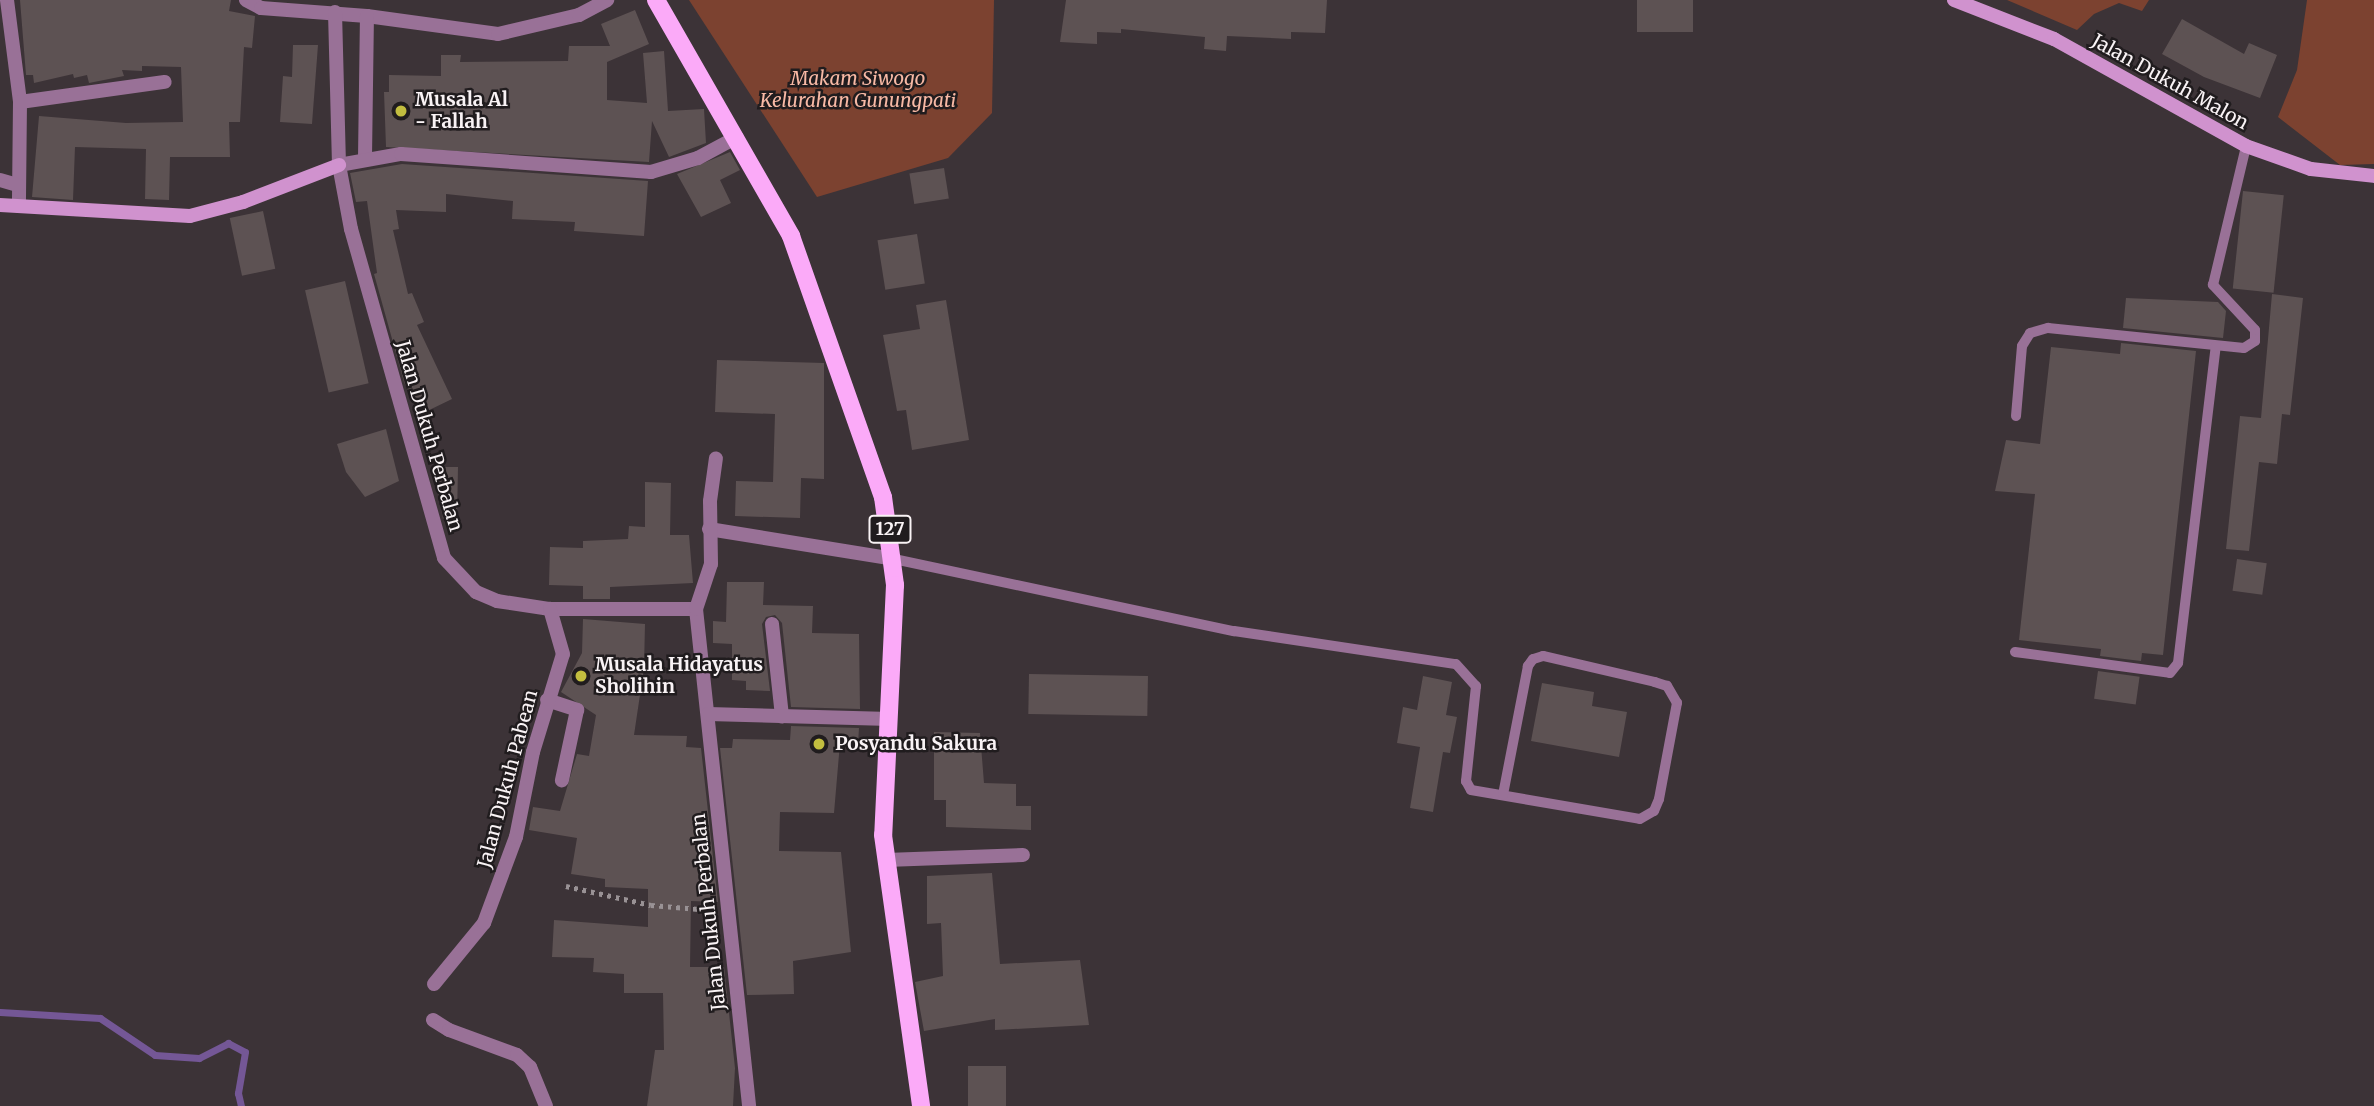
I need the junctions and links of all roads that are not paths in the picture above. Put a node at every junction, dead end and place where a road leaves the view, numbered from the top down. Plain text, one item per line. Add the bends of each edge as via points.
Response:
1 (7, 0) edge
2 (246, 0) edge
3 (607, 0) edge
4 (656, 0) edge
5 (1954, 0) edge
6 (310, 6) edge
7 (335, 12) junction
8 (367, 16) junction
9 (165, 82) dead end
10 (20, 102) junction
11 (737, 138) junction
12 (2246, 146) junction
13 (365, 158) junction
14 (339, 165) junction
15 (2374, 176) edge
16 (0, 180) edge
17 (18, 185) junction
18 (0, 205) edge
19 (19, 206) junction
20 (2216, 346) junction
21 (2016, 416) dead end
22 (716, 458) dead end
23 (709, 529) junction
24 (894, 559) junction
25 (550, 609) junction
26 (696, 609) junction
27 (772, 624) dead end
28 (2015, 653) dead end
29 (547, 701) junction
30 (708, 714) junction
31 (782, 716) junction
32 (890, 719) junction
33 (562, 780) dead end
34 (1503, 795) junction
35 (1023, 855) dead end
36 (886, 860) junction
37 (435, 984) dead end
38 (433, 1020) dead end
39 (546, 1106) edge
40 (749, 1106) edge
41 (921, 1106) edge

1 - 10 street
2 - 6 street via 261,8
3 - 8 street via 579,15 498,34
4 - 11 main road, 127
5 - 12 street, Jalan Dukuh Malon via 2054,39
6 - 7 street
7 - 8 street
7 - 14 street, Jalan Dukuh Perbalan
8 - 13 street
9 - 10 street
10 - 17 street
11 - 13 street via 651,172 495,158
11 - 24 main road, 127 via 791,236 875,469
12 - 15 street, Jalan Dukuh Malon via 2311,170
12 - 20 lane via 2213,285 2255,330 2255,341 2244,348
13 - 14 street
14 - 19 street via 190,216
14 - 25 street, Jalan Dukuh Perbalan via 351,229 444,558 477,592 497,601
16 - 17 street
17 - 19 street
18 - 19 street
20 - 21 lane via 2048,328 2030,333 2022,345
20 - 28 lane via 2178,663 2170,673
22 - 23 street
23 - 24 street
23 - 26 street via 711,564
24 - 32 main road, 127
24 - 34 lane via 1234,631 1456,664 1469,673 1476,687 1466,781 1471,790
25 - 26 street, Jalan Dukuh Perbalan
25 - 29 street, Jalan Dukuh Pabean via 563,654
26 - 30 street, Jalan Dukuh Perbalan
27 - 31 street
29 - 33 street via 577,710
29 - 37 street, Jalan Dukuh Pabean via 499,888 484,923
30 - 31 street
30 - 40 street, Jalan Dukuh Perbalan
31 - 32 street
32 - 36 main road, 127
34 - 34 lane via 1528,666 1534,659 1543,656 1667,686 1677,703 1654,811 1640,819
35 - 36 street
36 - 41 main road, 127
38 - 39 street via 517,1055 530,1067

